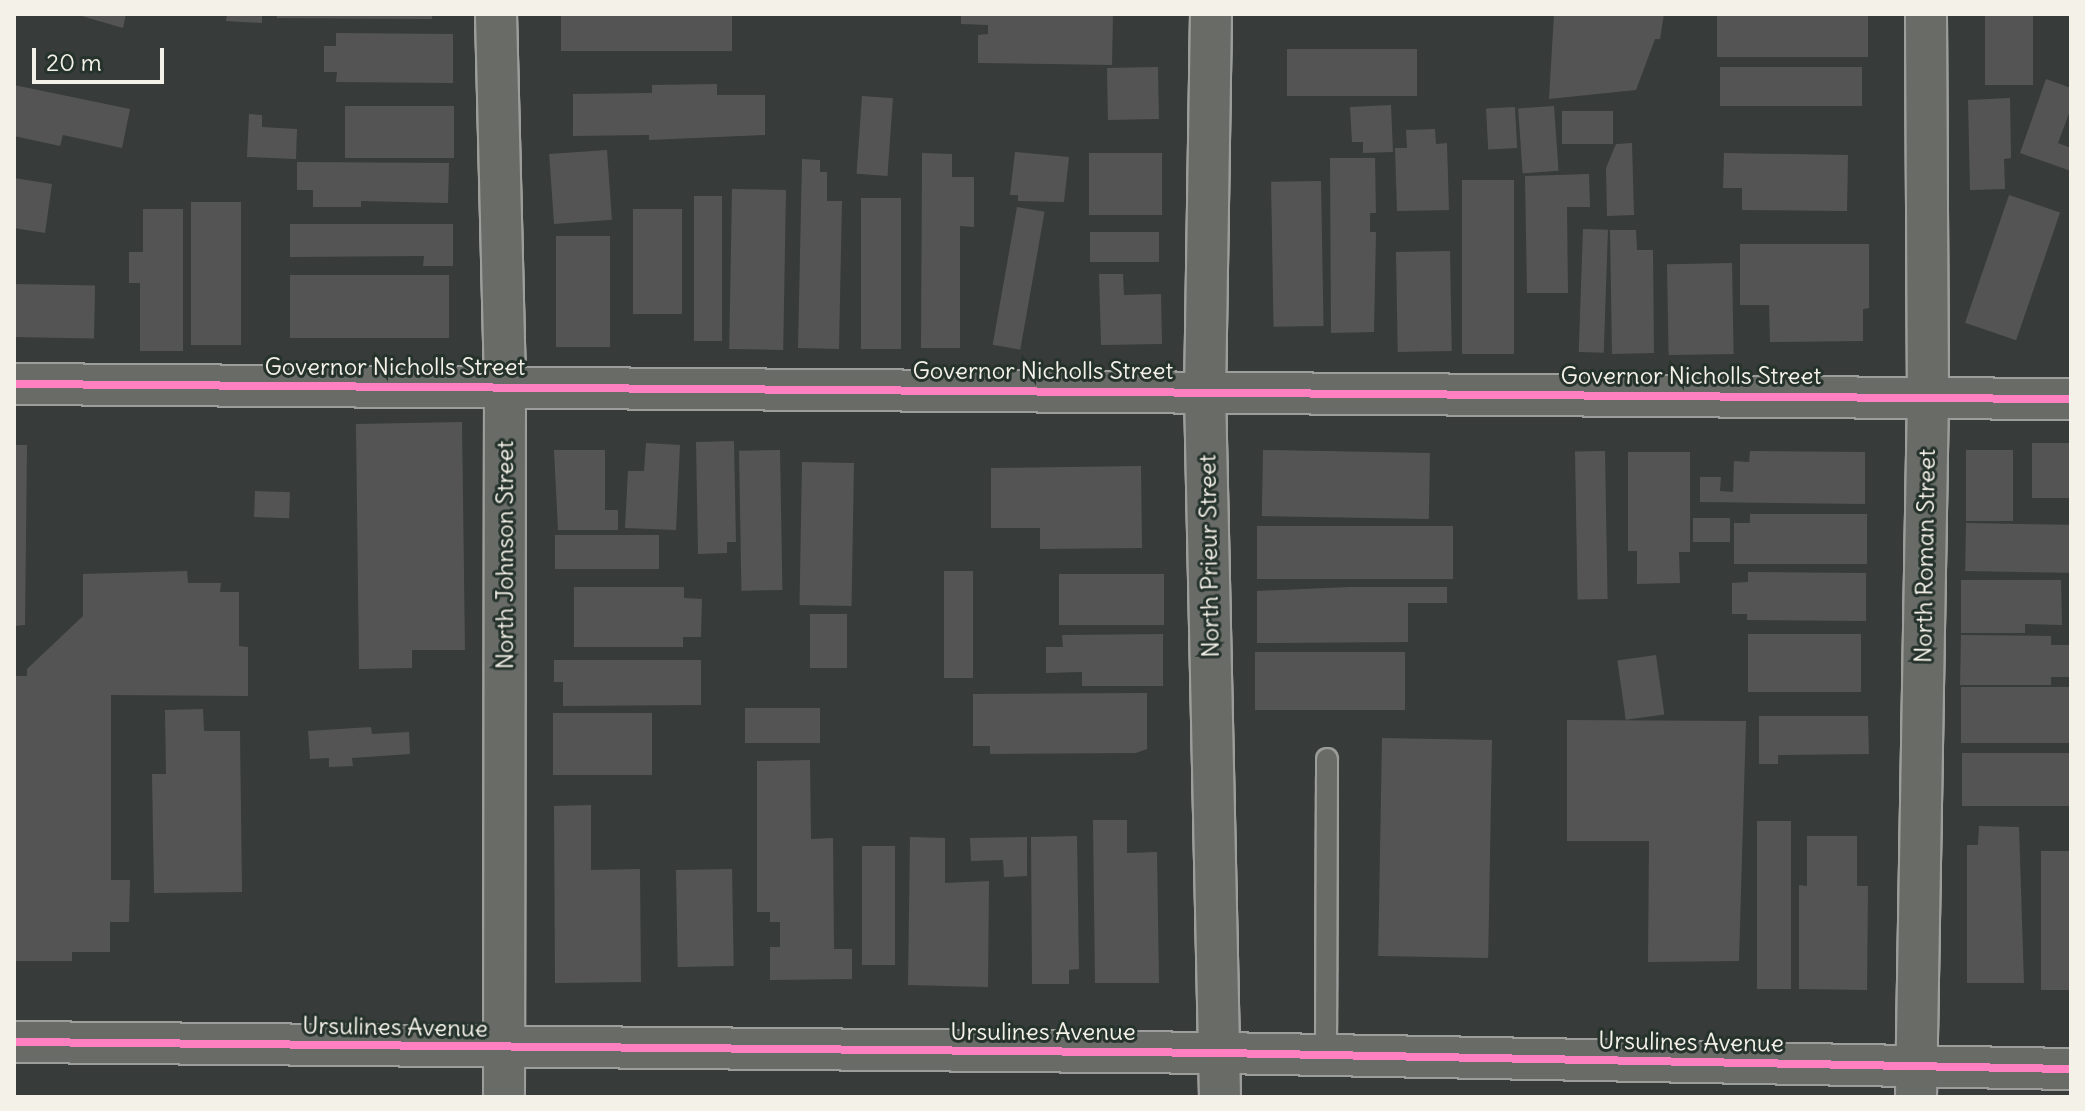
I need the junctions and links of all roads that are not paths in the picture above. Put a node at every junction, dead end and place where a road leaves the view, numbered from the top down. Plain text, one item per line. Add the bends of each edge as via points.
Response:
1 (496, 14) edge
2 (1211, 14) edge
3 (1926, 14) edge
4 (14, 384) edge
5 (505, 387) junction
6 (1205, 392) junction
7 (1928, 398) junction
8 (2071, 399) edge
9 (1327, 759) dead end
10 (14, 1042) edge
11 (505, 1048) junction
12 (1220, 1053) junction
13 (1326, 1055) junction
14 (2071, 1069) edge
15 (1916, 1082) edge
16 (504, 1097) edge
17 (1220, 1097) edge

1 - 5 street, North Johnson Street
2 - 6 street, North Prieur Street
3 - 7 street, North Roman Street
4 - 5 street, Governor Nicholls Street
5 - 6 street, Governor Nicholls Street
5 - 11 street, North Johnson Street
6 - 7 street, Governor Nicholls Street
6 - 12 street, North Prieur Street
7 - 8 street, Governor Nicholls Street
7 - 15 street, North Roman Street
9 - 13 lane
10 - 11 street, Ursulines Avenue
11 - 12 street, Ursulines Avenue
11 - 16 street, North Johnson Street
12 - 13 street, Ursulines Avenue
12 - 17 street, North Prieur Street
13 - 15 street, Ursulines Avenue
14 - 15 street, Ursulines Avenue

